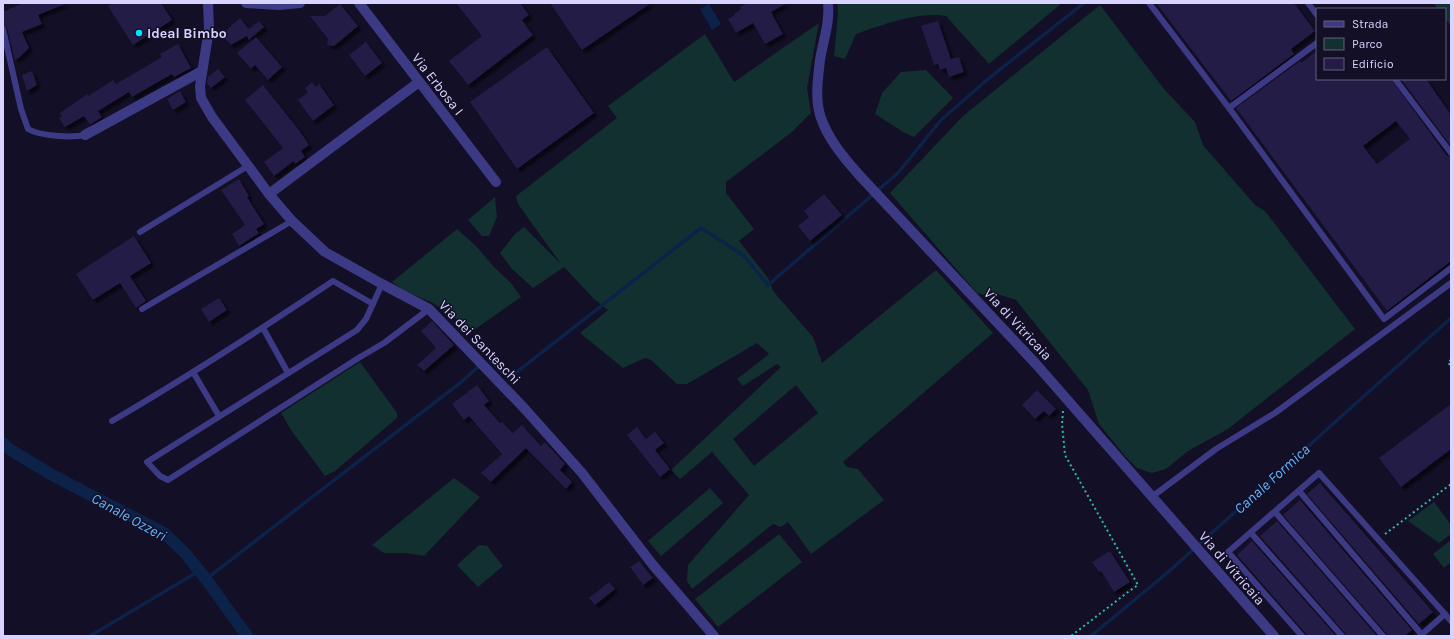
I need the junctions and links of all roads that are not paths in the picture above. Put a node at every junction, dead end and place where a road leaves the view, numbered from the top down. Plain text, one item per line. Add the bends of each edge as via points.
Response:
1 (208, 3) edge
2 (246, 3) edge
3 (300, 3) edge
4 (358, 3) edge
5 (828, 3) edge
6 (1148, 3) edge
7 (1308, 3) edge
8 (1316, 14) edge
9 (3, 29) edge
10 (1316, 44) edge
11 (202, 71) junction
12 (1396, 80) edge
13 (419, 82) junction
14 (1228, 108) junction
15 (85, 135) joint
16 (1451, 152) edge
17 (248, 166) junction
18 (496, 182) dead end
19 (269, 194) junction
20 (292, 221) junction
21 (140, 232) dead end
22 (1451, 268) edge
23 (1451, 283) edge
24 (382, 284) junction
25 (373, 304) junction
26 (142, 309) dead end
27 (429, 309) junction
28 (263, 328) junction
29 (193, 372) junction
30 (288, 373) junction
31 (219, 416) junction
32 (112, 421) dead end
33 (1298, 491) junction
34 (1152, 496) junction
35 (1275, 512) junction
36 (1251, 532) junction
37 (1445, 614) junction
38 (1451, 621) edge
39 (1422, 635) edge
40 (714, 636) edge
41 (1274, 636) edge
42 (1302, 636) edge
43 (1342, 636) edge
44 (1383, 636) edge

1 - 11 street, Via dei Santeschi via 209,29
2 - 3 street
4 - 13 street, Via Erbosa I
5 - 34 street, Via di Vitricaia via 829,19 820,60 820,115 842,156 1036,364
6 - 14 lane
7 - 8 lane
9 - 15 lane via 28,129 34,133 74,138
10 - 14 lane
11 - 15 street
11 - 17 street, Via dei Santeschi via 201,98
12 - 16 lane
13 - 18 street, Via Erbosa I
13 - 19 street
14 - 22 lane via 1384,319
17 - 19 street, Via dei Santeschi
17 - 21 lane
19 - 20 street, Via dei Santeschi
20 - 24 street, Via dei Santeschi via 325,252
20 - 26 lane
23 - 34 lane via 1275,413 1216,449
24 - 25 lane
24 - 27 street, Via dei Santeschi
25 - 28 lane via 333,281
25 - 30 lane via 357,330
27 - 31 lane via 384,343 168,480 160,476 147,462
27 - 40 street, Via dei Santeschi via 582,472 654,565
28 - 29 lane
28 - 30 lane
29 - 31 lane
29 - 32 lane
30 - 31 lane
33 - 35 lane
33 - 37 lane via 1319,473
33 - 39 lane
34 - 41 street, Via di Vitricaia
35 - 36 lane
35 - 44 lane
36 - 42 lane via 1228,552
36 - 43 lane
37 - 38 lane
37 - 39 lane

